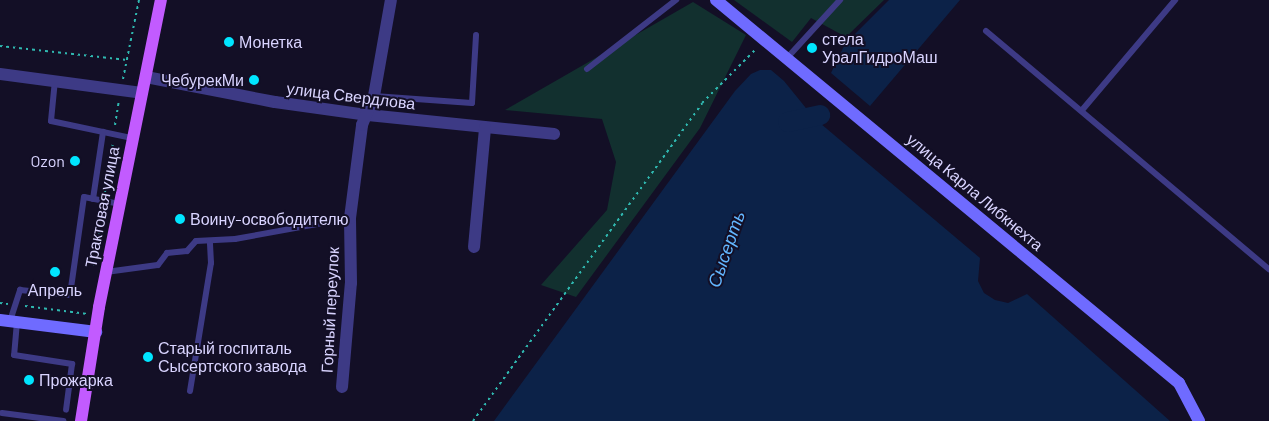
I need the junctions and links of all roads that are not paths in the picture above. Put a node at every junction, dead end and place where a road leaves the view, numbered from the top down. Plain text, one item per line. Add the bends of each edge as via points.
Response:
1 (161, 0) edge
2 (391, 0) edge
3 (676, 0) edge
4 (716, 0) edge
5 (840, 0) edge
6 (1175, 0) edge
7 (986, 31) dead end
8 (476, 35) dead end
9 (787, 58) junction
10 (587, 69) dead end
11 (0, 74) edge
12 (146, 77) junction
13 (55, 80) junction
14 (142, 93) junction
15 (374, 96) junction
16 (1083, 110) junction
17 (368, 115) junction
18 (485, 128) junction
19 (103, 132) junction
20 (554, 134) dead end
21 (132, 138) junction
22 (93, 199) junction
23 (119, 204) junction
24 (350, 218) junction
25 (210, 241) junction
26 (474, 247) dead end
27 (100, 269) junction
28 (1269, 269) edge
29 (9, 321) edge
30 (90, 332) junction
31 (342, 387) dead end
32 (190, 391) dead end
33 (66, 410) dead end
34 (2, 413) dead end
35 (63, 421) edge
36 (81, 421) edge
37 (1199, 421) edge

1 - 12 main road, Трактовая улица
2 - 15 street, Горный переулок
3 - 10 lane
4 - 9 street, улица Карла Либкнехта
5 - 9 lane
6 - 16 lane
7 - 16 lane
8 - 15 lane via 472,103
9 - 37 street, улица Карла Либкнехта via 1178,383
11 - 13 street
12 - 14 main road, Трактовая улица
12 - 17 street, улица Свердлова via 274,102
13 - 14 street
13 - 19 lane via 51,121
14 - 21 main road, Трактовая улица
15 - 17 street, Горный переулок
16 - 28 lane
17 - 18 street, улица Свердлова
17 - 24 street, Горный переулок via 362,125
18 - 20 street, улица Свердлова
18 - 26 street
19 - 21 lane
19 - 22 lane
21 - 23 main road, Трактовая улица
22 - 23 lane
22 - 29 lane via 84,198 70,295 20,290
23 - 27 main road, Трактовая улица
24 - 25 lane
24 - 31 street, Горный переулок via 352,283
25 - 27 lane via 196,241 187,251 167,253 158,265
25 - 32 lane via 211,263
27 - 30 main road, Трактовая улица
29 - 30 street
29 - 33 lane via 14,355 72,364
30 - 36 main road, Трактовая улица
34 - 35 lane

